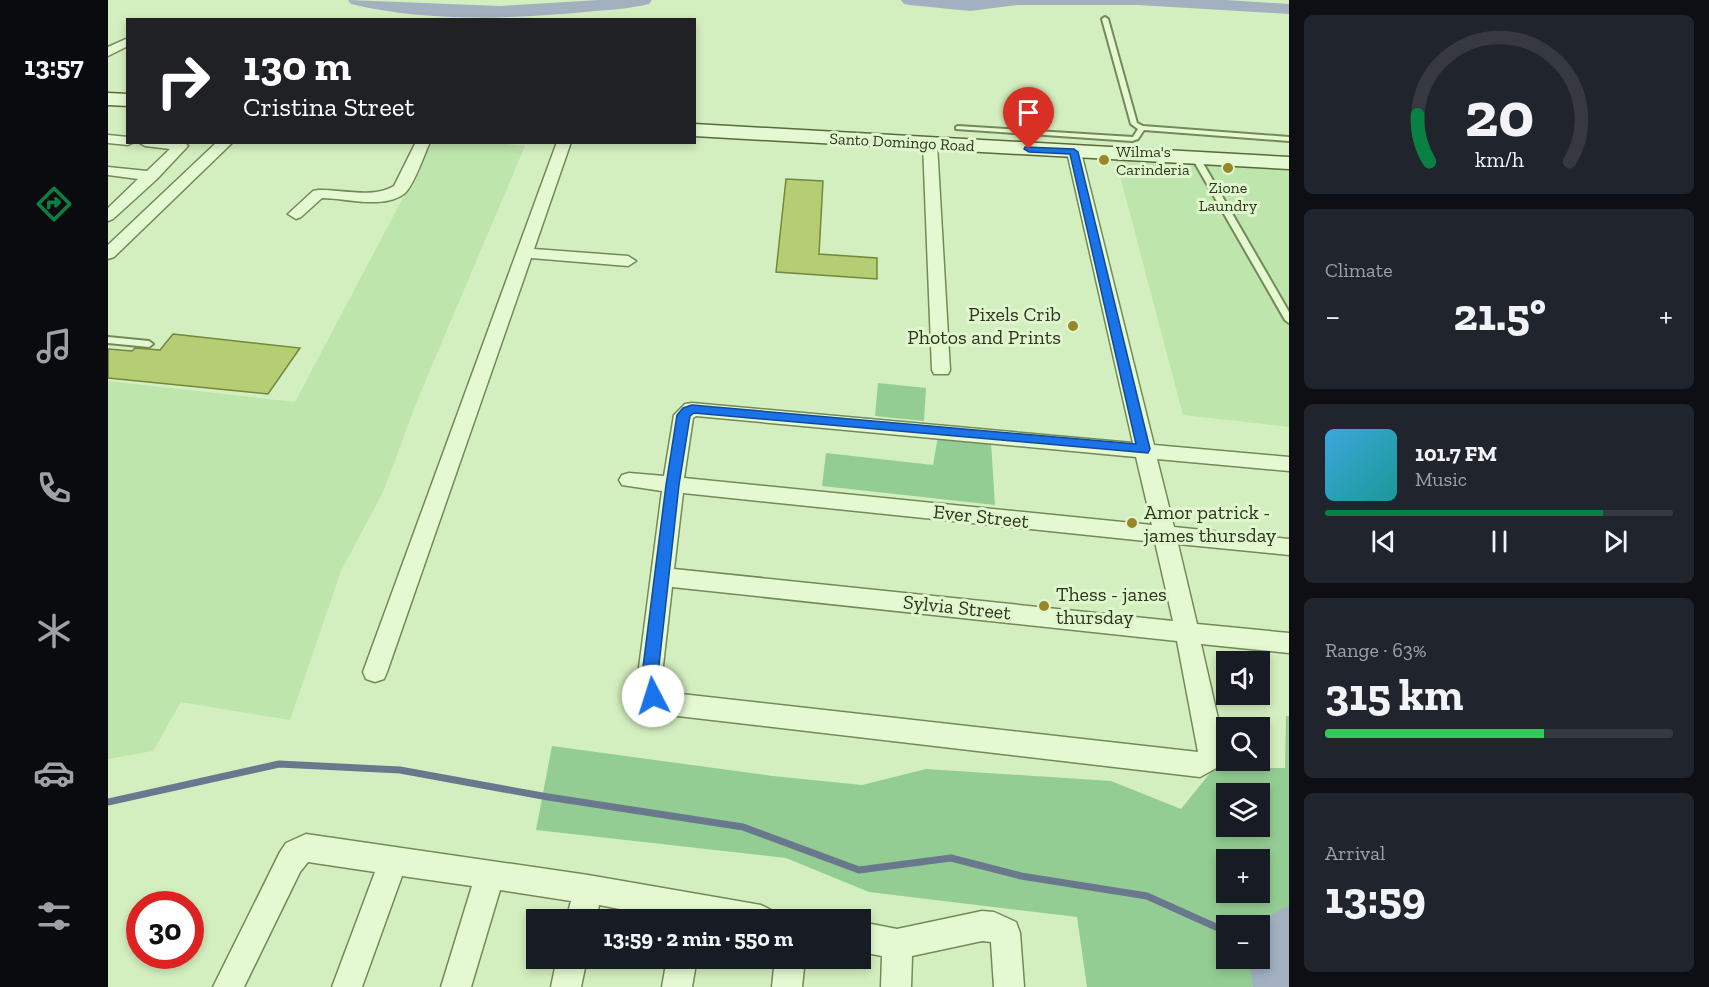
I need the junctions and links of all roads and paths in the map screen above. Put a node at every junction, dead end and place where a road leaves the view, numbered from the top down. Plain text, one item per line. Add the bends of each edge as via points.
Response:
1 (1105, 19) dead end
2 (126, 42) edge
3 (108, 52) edge
4 (108, 99) edge
5 (126, 100) edge
6 (958, 128) dead end
7 (1142, 129) junction
8 (696, 130) edge
9 (108, 139) edge
10 (1289, 139) edge
11 (126, 141) edge
12 (163, 144) edge
13 (224, 144) edge
14 (422, 144) edge
15 (563, 144) edge
16 (930, 144) junction
17 (1074, 152) junction
18 (1196, 158) junction
19 (1289, 162) edge
20 (108, 171) edge
21 (152, 176) junction
22 (111, 209) edge
23 (296, 214) dead end
24 (108, 253) edge
25 (525, 253) junction
26 (628, 261) dead end
27 (1289, 321) edge
28 (108, 340) edge
29 (149, 345) dead end
30 (941, 370) dead end
31 (1144, 449) junction
32 (1289, 464) edge
33 (628, 480) dead end
34 (673, 485) junction
35 (1163, 534) junction
36 (1289, 547) edge
37 (662, 577) junction
38 (1188, 632) junction
39 (1289, 643) edge
40 (375, 672) dead end
41 (394, 860) junction
42 (490, 875) junction
43 (588, 889) junction
44 (583, 909) edge
45 (672, 909) edge
46 (871, 939) edge
47 (897, 944) junction
48 (570, 969) edge
49 (680, 969) edge
50 (789, 969) edge
51 (228, 987) edge
52 (347, 987) edge
53 (456, 987) edge
54 (566, 987) edge
55 (677, 987) edge
56 (787, 987) edge
57 (896, 987) edge
58 (1008, 987) edge

1 - 7 lane via 1134,124
2 - 3 street
4 - 5 street
6 - 7 lane via 1132,139
7 - 10 lane
8 - 16 street, Santo Domingo Road
9 - 11 street
12 - 21 street via 181,146
13 - 24 street
14 - 23 street via 395,193 318,194
15 - 25 street
16 - 17 street, Santo Domingo Road
16 - 30 street
17 - 18 street, Santo Domingo Road
17 - 31 street
18 - 19 street, Santo Domingo Road
18 - 27 lane
20 - 21 street
21 - 22 street
25 - 26 street
25 - 40 street
28 - 29 lane
31 - 32 street
31 - 34 street via 692,409 684,415
31 - 35 street
33 - 34 street, Ever Street
34 - 35 street, Ever Street
34 - 37 street
35 - 36 street, Ever Street
35 - 38 street
37 - 38 street, Sylvia Street
37 - 38 street via 649,683 653,696 669,704 1200,765 1209,759 1212,749
38 - 39 street, Sylvia Street
41 - 42 street
41 - 51 street via 306,848 296,853
41 - 52 street
42 - 43 street
42 - 53 street
43 - 44 street
43 - 45 street
46 - 47 street
47 - 57 street
47 - 58 street via 982,926 994,927 1005,933
48 - 54 street
49 - 55 street
50 - 56 street

